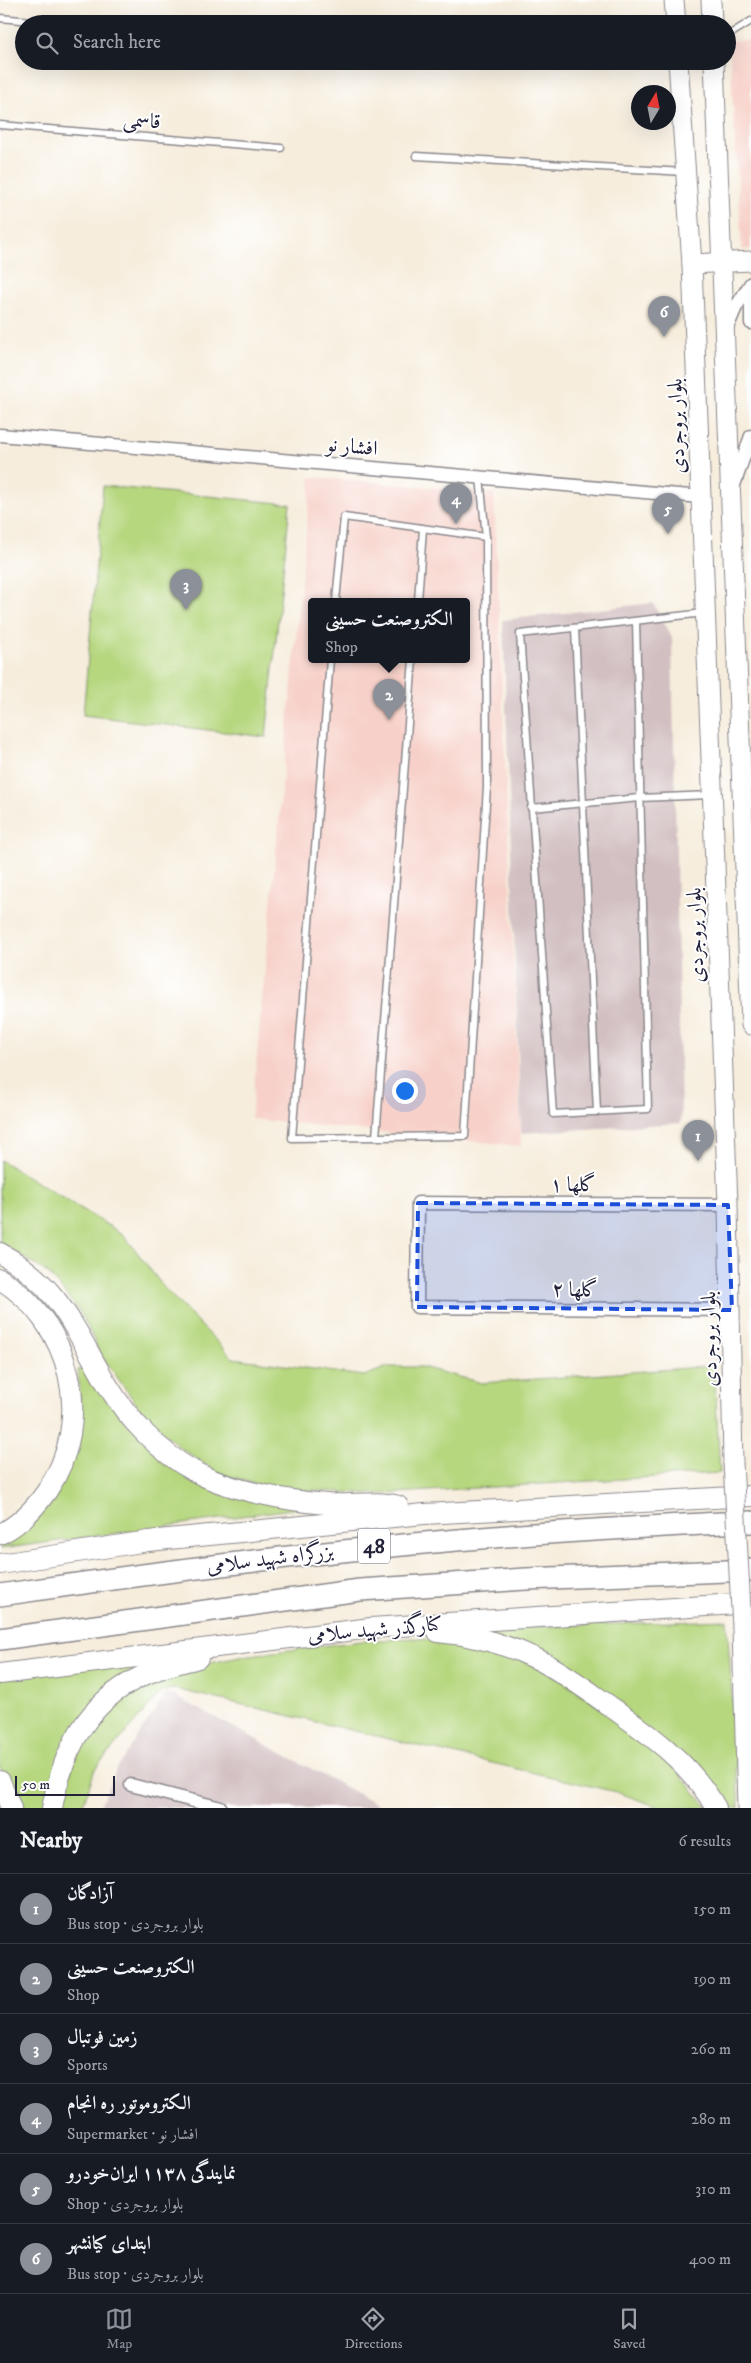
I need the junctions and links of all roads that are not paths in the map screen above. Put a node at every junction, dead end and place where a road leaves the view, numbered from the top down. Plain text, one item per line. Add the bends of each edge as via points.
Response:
1 (674, 0) edge
2 (711, 0) edge
3 (675, 15) edge
4 (712, 15) edge
5 (0, 18) edge
6 (15, 19) edge
7 (751, 21) edge
8 (736, 30) edge
9 (678, 70) edge
10 (714, 70) edge
11 (719, 70) edge
12 (715, 90) junction
13 (0, 125) edge
14 (281, 148) dead end
15 (416, 156) dead end
16 (684, 172) junction
17 (751, 261) edge
18 (723, 263) junction
19 (692, 264) junction
20 (751, 283) edge
21 (751, 293) edge
22 (751, 323) edge
23 (726, 330) junction
24 (0, 435) edge
25 (751, 436) edge
26 (480, 477) junction
27 (731, 492) junction
28 (701, 497) junction
29 (424, 529) junction
30 (486, 537) junction
31 (336, 598) edge
32 (418, 598) edge
33 (706, 613) junction
34 (636, 621) junction
35 (575, 628) junction
36 (330, 663) edge
37 (413, 663) edge
38 (713, 795) junction
39 (640, 798) junction
40 (585, 803) junction
41 (531, 808) junction
42 (743, 817) junction
43 (751, 837) edge
44 (751, 1025) edge
45 (597, 1112) junction
46 (376, 1137) junction
47 (728, 1205) junction
48 (0, 1253) edge
49 (0, 1279) edge
50 (418, 1307) joint
51 (732, 1310) junction
52 (751, 1496) edge
53 (424, 1514) junction
54 (751, 1522) edge
55 (0, 1534) edge
56 (0, 1564) edge
57 (751, 1570) edge
58 (0, 1595) edge
59 (751, 1603) edge
60 (371, 1628) junction
61 (0, 1639) edge
62 (263, 1640) junction
63 (0, 1674) edge
64 (0, 1781) edge
65 (131, 1785) dead end
66 (11, 1808) edge
67 (52, 1808) edge
68 (221, 1808) edge
69 (716, 1808) edge
70 (748, 1808) edge

1 - 3 main road
2 - 4 main road
5 - 6 lane
7 - 8 lane
9 - 16 main road, بلوار بروجردی
10 - 12 main road
11 - 12 lane
12 - 18 main road
13 - 14 lane, قاسمی
15 - 16 lane
16 - 19 main road, بلوار بروجردی
17 - 18 main road
18 - 19 main road
18 - 23 main road
19 - 28 main road, بلوار بروجردی
20 - 23 street
21 - 22 street
23 - 27 main road
24 - 26 street, افشار نو
25 - 27 street
26 - 28 street, افشار نو
26 - 30 lane
27 - 42 main road
28 - 33 main road, بلوار بروجردی
29 - 30 lane
29 - 31 lane via 344,517
29 - 32 lane
30 - 46 lane via 488,787 465,1136
33 - 34 lane
33 - 38 main road, بلوار بروجردی
34 - 35 lane
34 - 39 lane
35 - 40 lane
35 - 41 lane via 520,634
36 - 46 lane via 292,1138
37 - 46 lane
38 - 39 lane
38 - 47 main road, بلوار بروجردی
39 - 40 lane
39 - 45 lane via 648,1109
40 - 41 lane
40 - 45 lane
41 - 45 lane via 553,1114
42 - 43 street
42 - 44 main road
47 - 50 street, گلها ۱ via 418,1203
47 - 51 main road, بلوار بروجردی
48 - 53 main road via 28,1272 54,1296 74,1323 122,1407 143,1431 193,1471 245,1490 326,1504 394,1505
49 - 55 main road via 39,1313 54,1334 68,1366 73,1406 66,1453 52,1483 31,1511
50 - 51 street, گلها ۲
51 - 70 main road, بلوار بروجردی, bridge via 733,1463
52 - 53 main road
53 - 56 main road via 148,1541
54 - 58 highway, بزرگراه شهید سلامی / 48 via 520,1534 354,1548 167,1570
57 - 61 highway, بزرگراه شهید سلامی / 48 via 526,1579 360,1590
59 - 60 main road, کنارگذر شهید سلامی
60 - 62 main road, کنارگذر شهید سلامی
60 - 69 main road via 459,1634 491,1641 538,1660 589,1691 665,1747 694,1775
62 - 63 main road, کنارگذر شهید سلامی
62 - 67 main road via 154,1670 112,1695 74,1738 63,1764
64 - 66 main road
65 - 68 street

